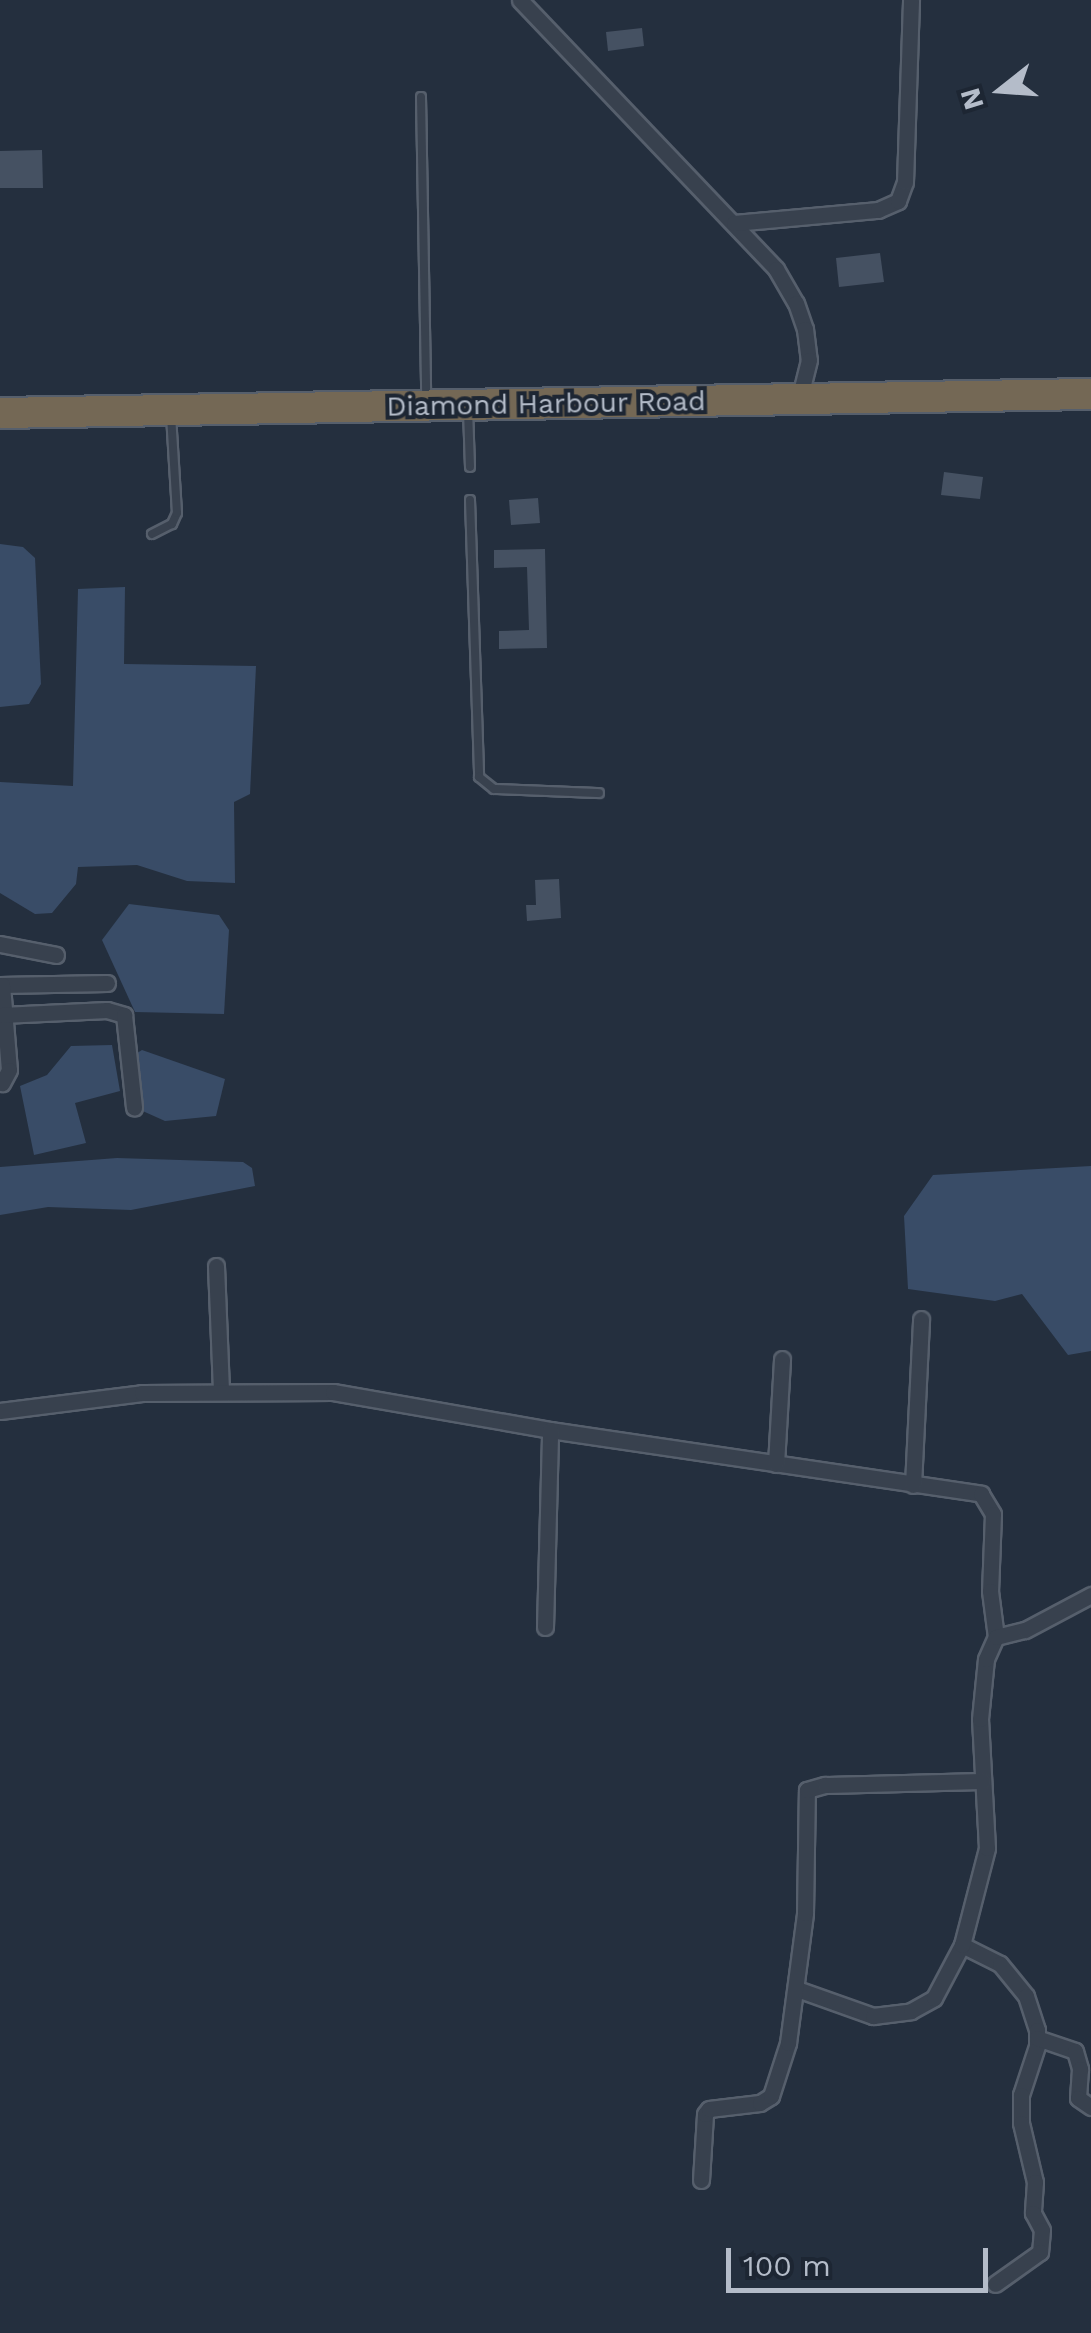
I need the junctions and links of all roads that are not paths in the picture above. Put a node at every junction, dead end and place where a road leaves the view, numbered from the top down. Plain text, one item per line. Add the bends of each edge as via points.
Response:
1 (520, 0) edge
2 (911, 0) edge
3 (421, 97) dead end
4 (734, 223) junction
5 (1091, 394) edge
6 (799, 400) junction
7 (426, 406) junction
8 (468, 406) junction
9 (171, 410) junction
10 (0, 413) edge
11 (470, 468) dead end
12 (470, 500) dead end
13 (152, 534) dead end
14 (599, 793) dead end
15 (0, 944) edge
16 (56, 955) dead end
17 (107, 983) dead end
18 (1, 985) edge
19 (2, 1015) edge
20 (2, 1083) edge
21 (134, 1107) dead end
22 (216, 1266) dead end
23 (921, 1318) dead end
24 (782, 1359) dead end
25 (221, 1390) junction
26 (0, 1411) edge
27 (550, 1430) junction
28 (776, 1464) junction
29 (913, 1485) junction
30 (1091, 1595) edge
31 (545, 1627) dead end
32 (996, 1637) junction
33 (983, 1781) junction
34 (962, 1945) junction
35 (796, 1989) junction
36 (1037, 2038) junction
37 (1091, 2107) edge
38 (702, 2180) dead end
39 (995, 2284) dead end

1 - 4 street
2 - 4 street via 898,201 878,210
3 - 7 lane
4 - 6 street via 796,303 808,360
5 - 6 highway, Diamond Harbour Road
6 - 8 highway, Diamond Harbour Road
7 - 8 highway, Diamond Harbour Road
7 - 9 highway, Diamond Harbour Road
8 - 11 lane
9 - 10 highway, Diamond Harbour Road
9 - 13 lane via 176,513 172,524
12 - 14 lane via 479,777 494,789
15 - 16 street
17 - 18 street
18 - 19 street
19 - 20 street via 8,1058
19 - 21 street via 124,1015
22 - 25 street
23 - 29 street
24 - 28 street
25 - 26 street
25 - 27 street via 333,1392
27 - 28 street
27 - 31 street
28 - 29 street
29 - 32 street via 981,1494 990,1503
30 - 32 street via 1025,1630
32 - 33 street via 981,1686
33 - 34 street via 986,1848
33 - 35 street via 825,1784 807,1790
34 - 35 street via 934,1998 911,2011 873,2016
34 - 36 street via 1000,1964 1026,1996
35 - 38 street via 771,2096 705,2114
36 - 37 street via 1075,2050 1078,2098
36 - 39 street via 1021,2095 1021,2123 1035,2182 1040,2252

